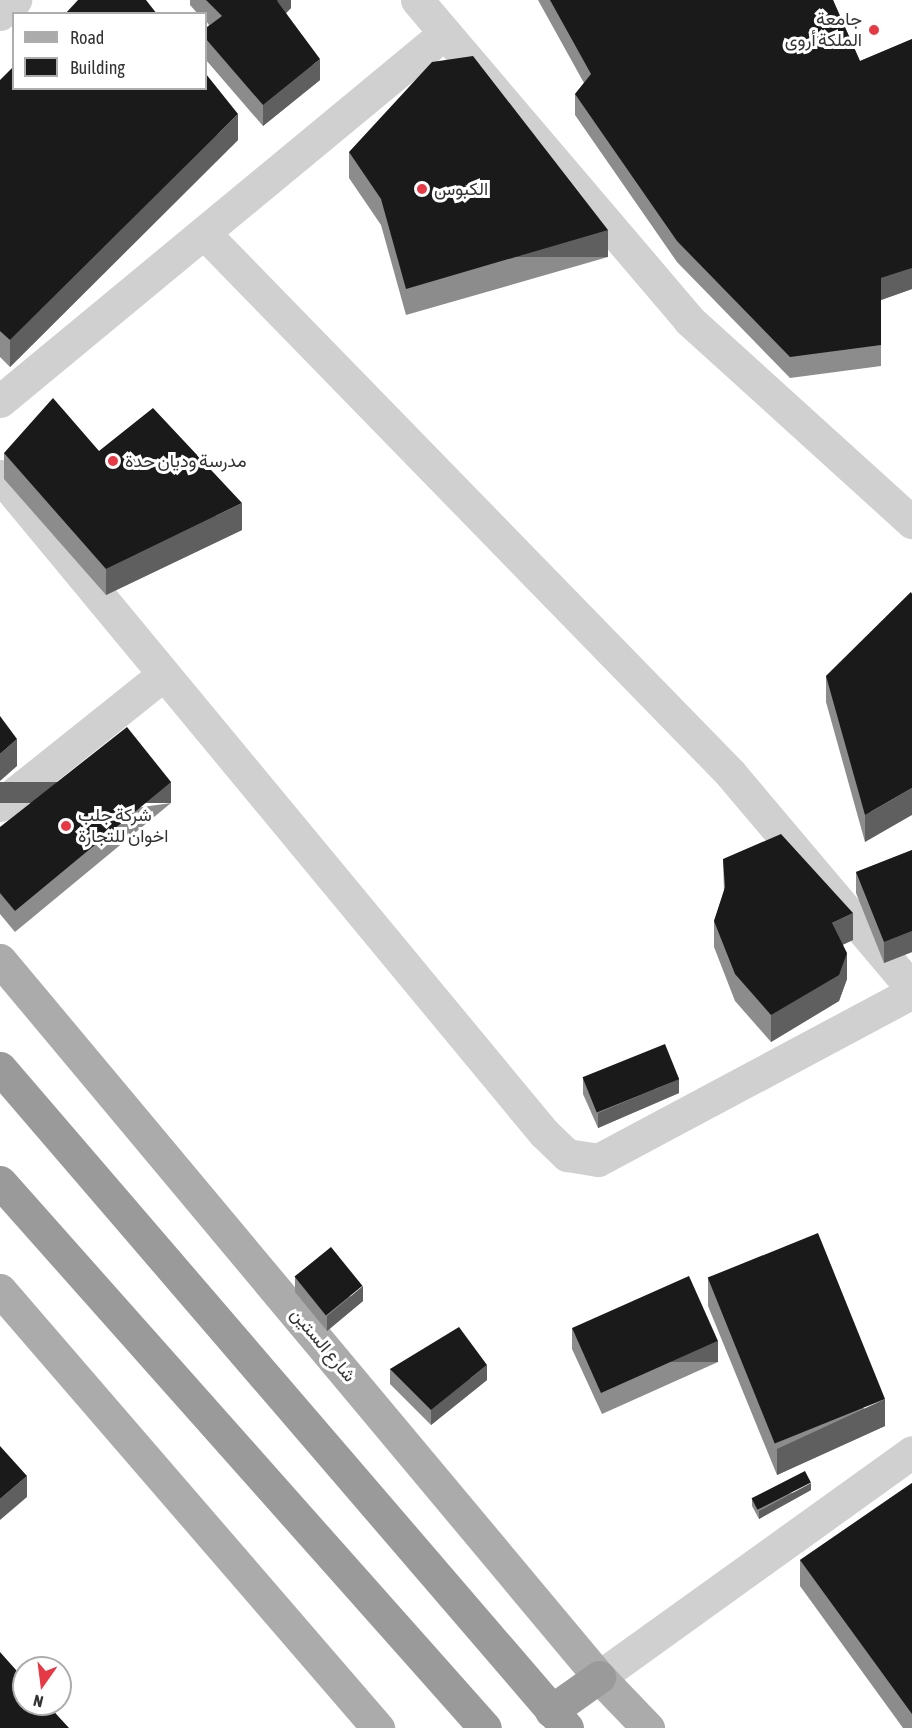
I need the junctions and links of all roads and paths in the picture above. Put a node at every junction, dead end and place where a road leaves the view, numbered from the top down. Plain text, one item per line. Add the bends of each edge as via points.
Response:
1 (15, 0) edge
2 (417, 0) edge
3 (0, 14) edge
4 (445, 33) junction
5 (204, 233) junction
6 (0, 401) edge
7 (0, 476) edge
8 (912, 522) edge
9 (163, 675) junction
10 (0, 805) edge
11 (0, 960) edge
12 (912, 990) edge
13 (0, 1068) edge
14 (0, 1182) edge
15 (0, 1290) edge
16 (912, 1452) edge
17 (599, 1677) junction
18 (559, 1719) edge
19 (378, 1728) edge
20 (485, 1728) edge
21 (648, 1728) edge

1 - 3 street
2 - 4 street
4 - 5 street
4 - 8 street via 689,320
5 - 6 street
5 - 12 street via 730,773
7 - 9 street
9 - 10 street
9 - 12 street via 544,1133 567,1155 598,1160
11 - 17 main road, شارع الستين
13 - 18 highway
14 - 20 highway
15 - 19 main road
16 - 17 street
17 - 18 highway
17 - 21 main road, شارع الستين

